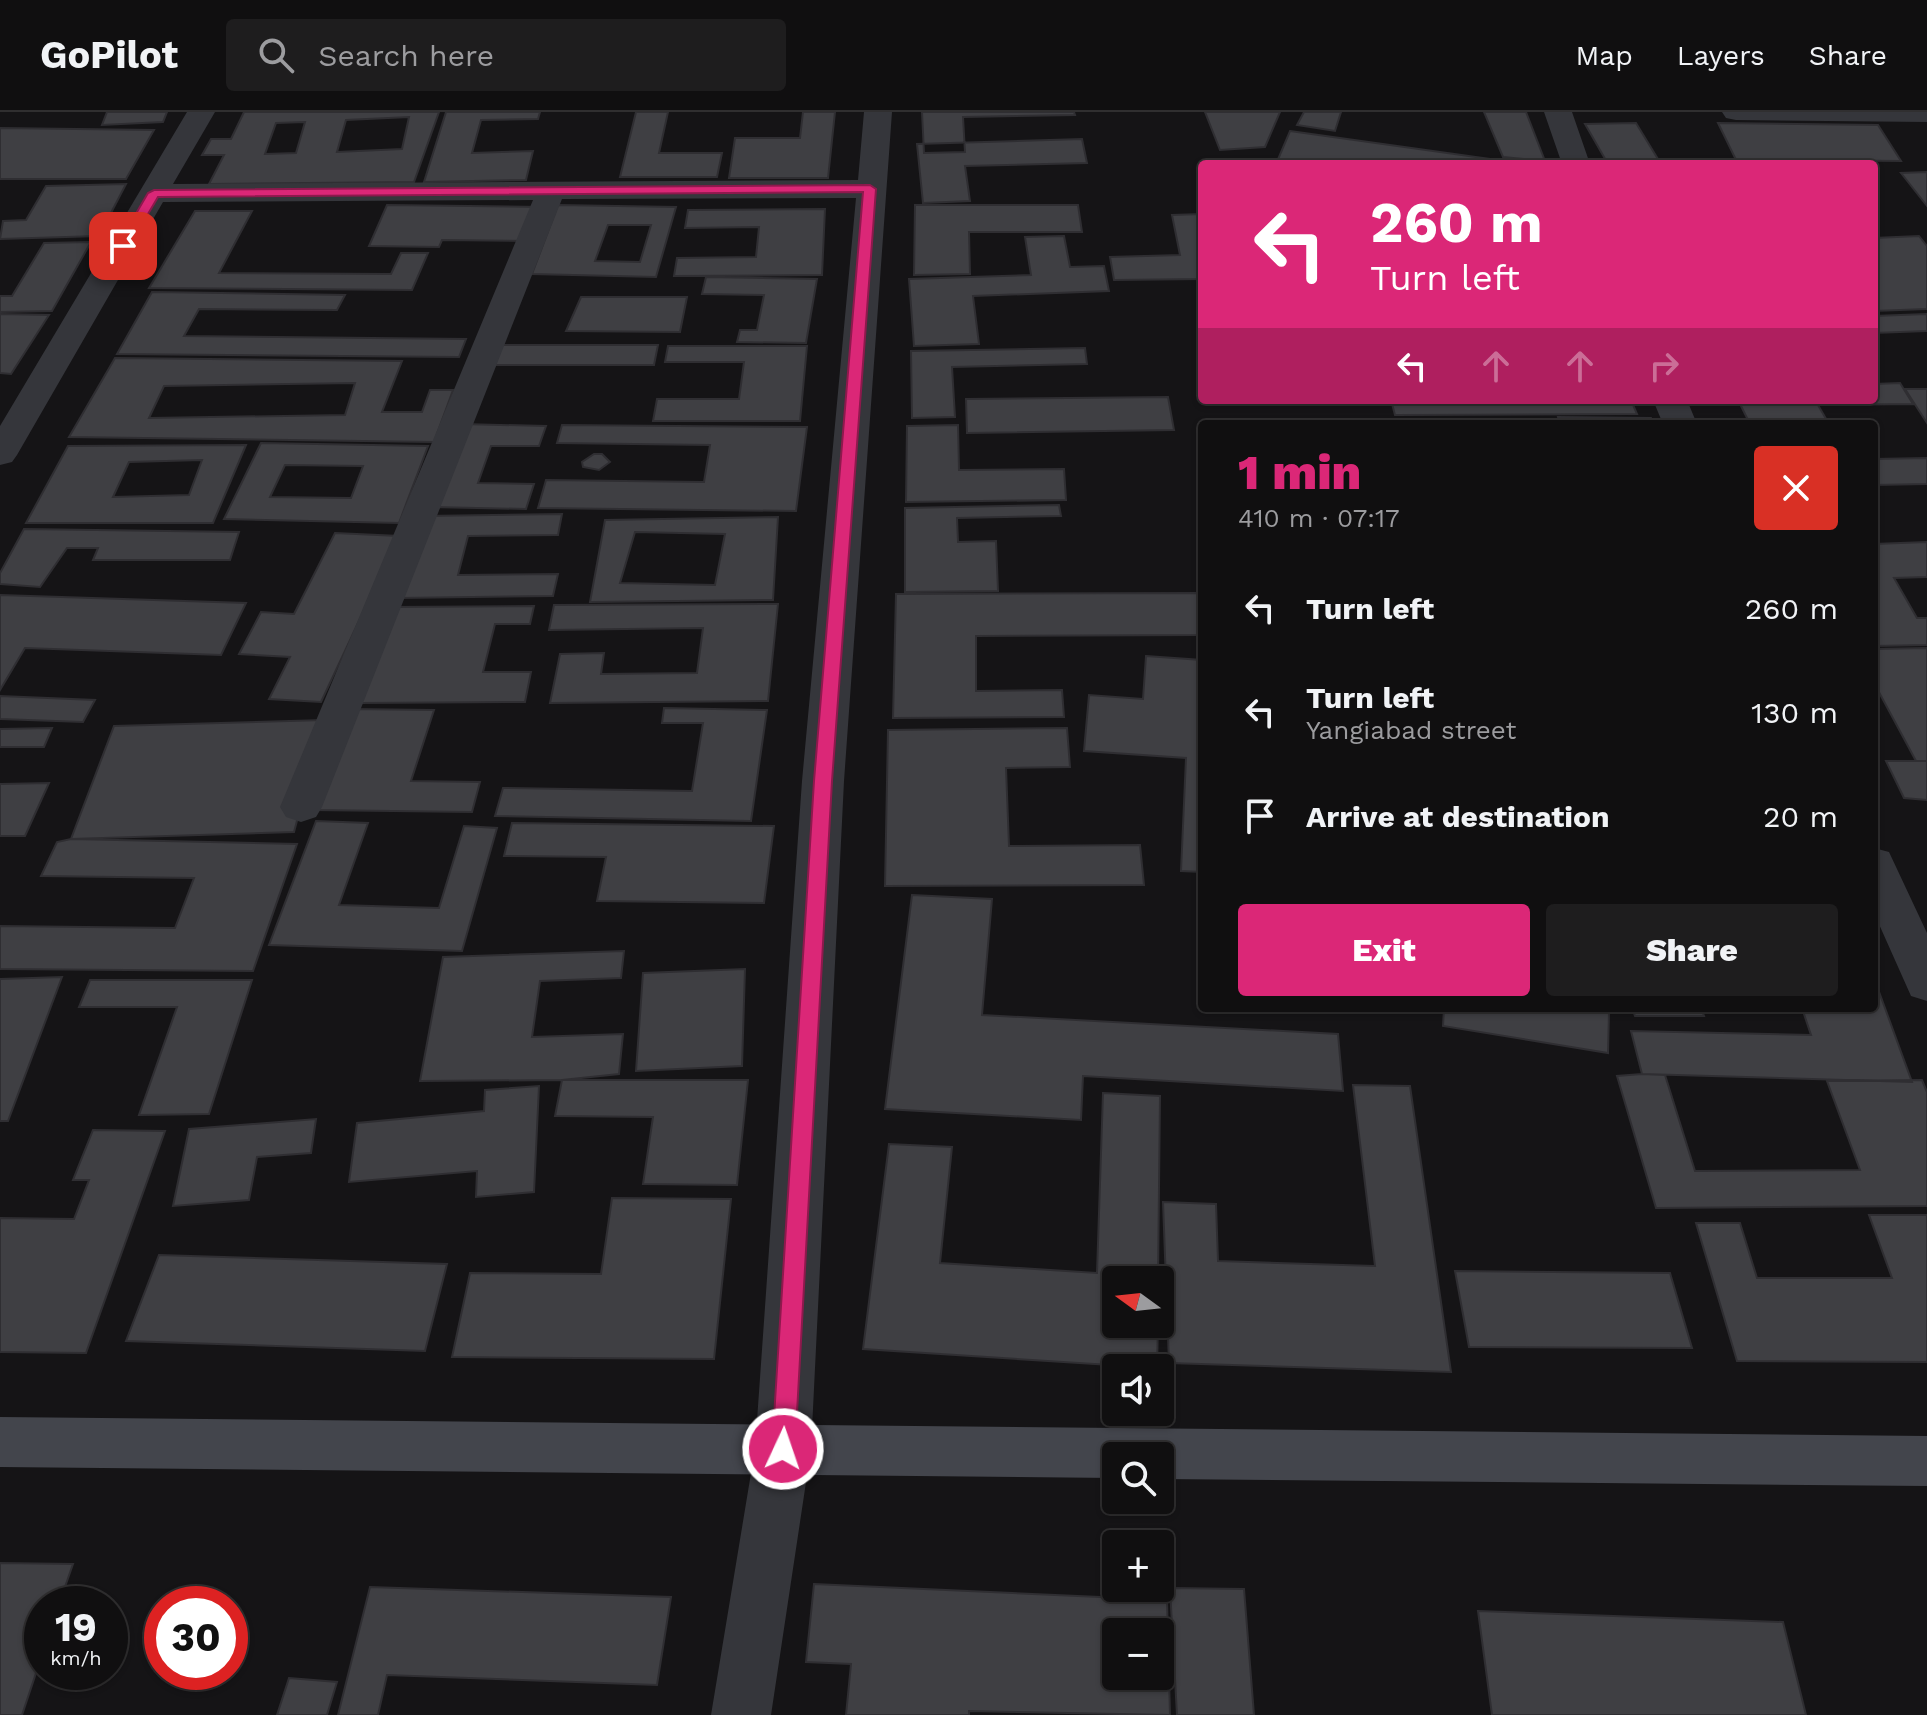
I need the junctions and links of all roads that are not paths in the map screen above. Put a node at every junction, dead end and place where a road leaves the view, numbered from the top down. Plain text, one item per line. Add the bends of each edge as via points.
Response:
1 (201, 112) edge
2 (878, 112) edge
3 (1558, 112) edge
4 (1736, 112) edge
5 (1927, 114) edge
6 (1575, 160) edge
7 (870, 189) junction
8 (154, 193) junction
9 (550, 193) junction
10 (0, 455) edge
11 (301, 807) dead end
12 (1878, 872) edge
13 (1927, 984) edge
14 (0, 1442) edge
15 (783, 1449) junction
16 (1927, 1461) edge
17 (741, 1715) edge

1 - 8 street
2 - 7 street
3 - 6 street
4 - 5 street
7 - 9 street
7 - 15 street via 823,781
8 - 9 street
8 - 10 street
9 - 11 street
12 - 13 street
14 - 15 main road
15 - 16 main road
15 - 17 street

